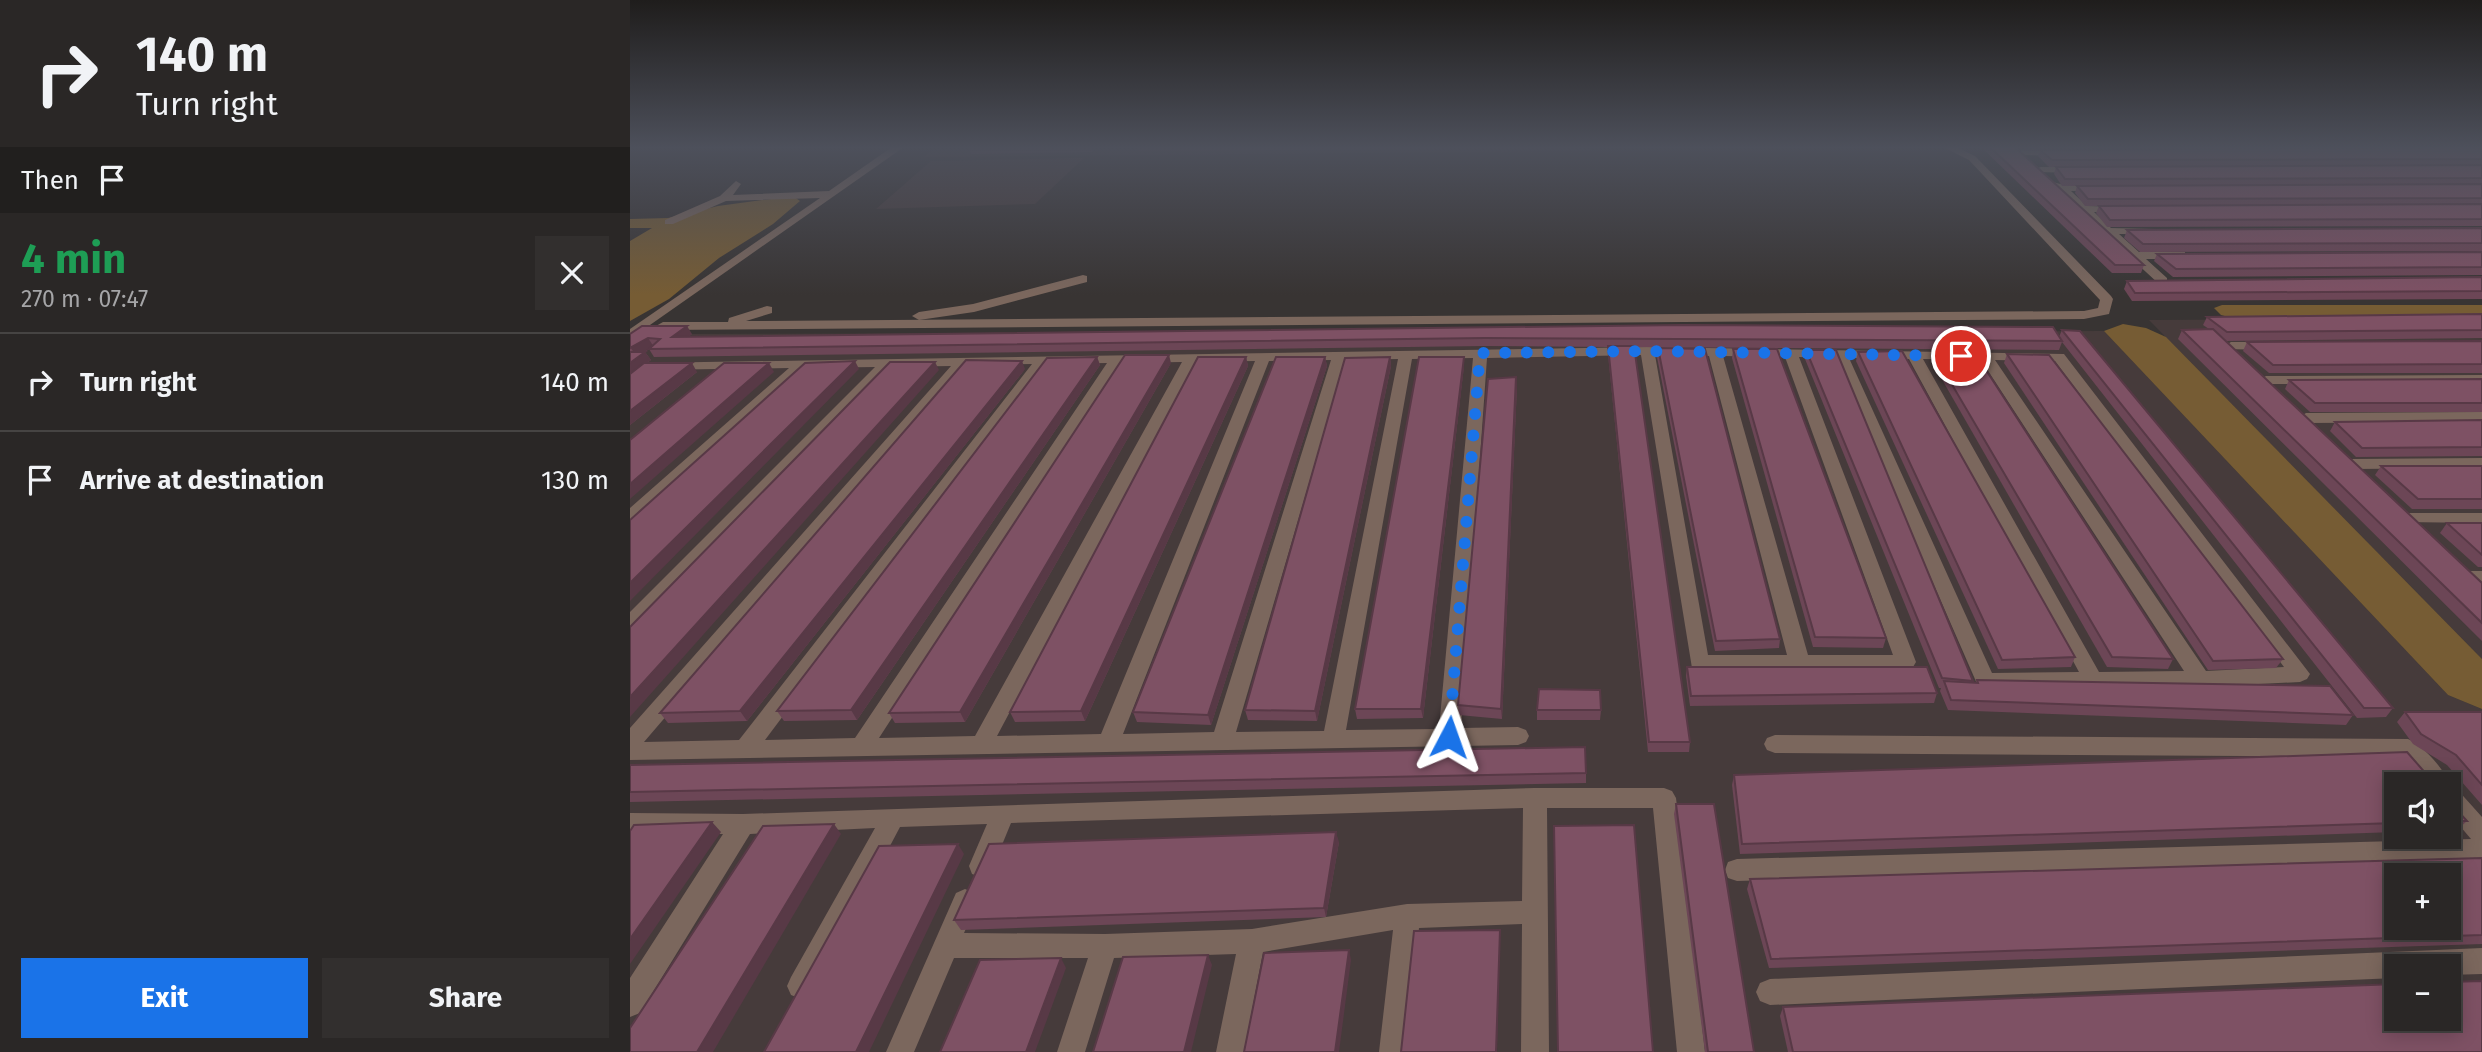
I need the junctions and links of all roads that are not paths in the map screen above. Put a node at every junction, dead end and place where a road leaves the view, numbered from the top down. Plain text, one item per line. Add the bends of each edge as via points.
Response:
1 (776, 196) edge
2 (830, 196) edge
3 (2009, 196) edge
4 (2070, 196) edge
5 (724, 198) joint
6 (2084, 209) junction
7 (2125, 209) edge
8 (669, 222) dead end
9 (2164, 231) edge
10 (2109, 232) junction
11 (2190, 255) edge
12 (2135, 256) junction
13 (1083, 279) dead end
14 (2163, 281) edge
15 (767, 310) dead end
16 (853, 325) junction
17 (717, 326) junction
18 (640, 329) edge
19 (2287, 345) edge
20 (1647, 351) junction
21 (1715, 352) junction
22 (1480, 353) junction
23 (1790, 353) junction
24 (1406, 354) junction
25 (1840, 354) junction
26 (1914, 355) junction
27 (1339, 356) junction
28 (1985, 356) junction
29 (1264, 357) junction
30 (1191, 358) junction
31 (1117, 359) junction
32 (1043, 360) junction
33 (963, 361) junction
34 (888, 362) junction
35 (802, 364) junction
36 (724, 365) junction
37 (2257, 371) junction
38 (2482, 379) edge
39 (630, 381) edge
40 (703, 382) edge
41 (2296, 408) junction
42 (2482, 417) edge
43 (2325, 436) edge
44 (2482, 463) edge
45 (2372, 482) edge
46 (630, 517) edge
47 (2482, 518) edge
48 (2427, 535) edge
49 (630, 624) edge
50 (1800, 664) junction
51 (2200, 679) junction
52 (2093, 680) junction
53 (1518, 736) dead end
54 (1449, 737) junction
55 (1333, 739) junction
56 (1222, 741) junction
57 (630, 743) edge
58 (1108, 743) junction
59 (1775, 744) dead end
60 (981, 745) junction
61 (860, 747) junction
62 (746, 748) junction
63 (630, 751) edge
64 (2428, 772) edge
65 (1535, 797) junction
66 (2461, 810) edge
67 (1003, 815) junction
68 (893, 817) junction
69 (630, 823) edge
70 (743, 824) junction
71 (2482, 834) edge
72 (2482, 849) edge
73 (1737, 870) dead end
74 (1535, 912) junction
75 (1407, 916) junction
76 (1252, 942) junction
77 (945, 945) junction
78 (1105, 946) junction
79 (2482, 961) edge
80 (1770, 992) dead end
81 (630, 1003) edge
82 (791, 1005) edge
83 (900, 1052) edge
84 (1071, 1052) edge
85 (1230, 1052) edge
86 (1392, 1052) edge
87 (1535, 1052) edge
88 (1691, 1052) edge

1 - 5 street
2 - 18 street
3 - 16 street via 2107,299 2104,311 2070,315
4 - 6 street
5 - 8 street
6 - 7 street
6 - 10 street
9 - 10 street
10 - 12 street
11 - 12 street
12 - 14 street
13 - 16 street via 974,308
15 - 17 street
16 - 17 street
17 - 18 street
19 - 37 street via 2231,346
20 - 21 street
20 - 22 street
20 - 50 street via 1699,663
21 - 23 street
21 - 50 street
22 - 24 street
22 - 54 street
23 - 25 street
23 - 50 street via 1906,662
24 - 27 street
24 - 55 street
25 - 26 street
25 - 52 street via 1985,681
26 - 28 street
26 - 52 street
27 - 29 street
27 - 56 street
28 - 51 street
28 - 51 street via 2059,357 2300,674
29 - 30 street
29 - 58 street
30 - 31 street
30 - 60 street
31 - 32 street
31 - 61 street
32 - 33 street
32 - 62 street
33 - 34 street
33 - 57 street
34 - 35 street
34 - 49 street
35 - 36 street
35 - 46 street
36 - 39 street via 650,366
36 - 40 street
37 - 38 street
37 - 41 street
41 - 42 street
41 - 43 street
44 - 45 street via 2348,459
47 - 48 street via 2405,513
51 - 52 street
53 - 54 street
54 - 55 street
55 - 56 street
56 - 58 street
58 - 60 street
59 - 64 street via 2407,748
60 - 61 street
61 - 62 street
62 - 63 street
65 - 67 street
65 - 74 street
65 - 88 street via 1664,798
66 - 71 street
67 - 68 street
67 - 77 street
68 - 70 street
68 - 82 street
69 - 70 street
70 - 81 street
72 - 73 street
74 - 75 street
74 - 87 street
75 - 76 street
75 - 86 street
76 - 78 street
76 - 85 street
77 - 78 street
77 - 83 street
78 - 84 street
79 - 80 street

